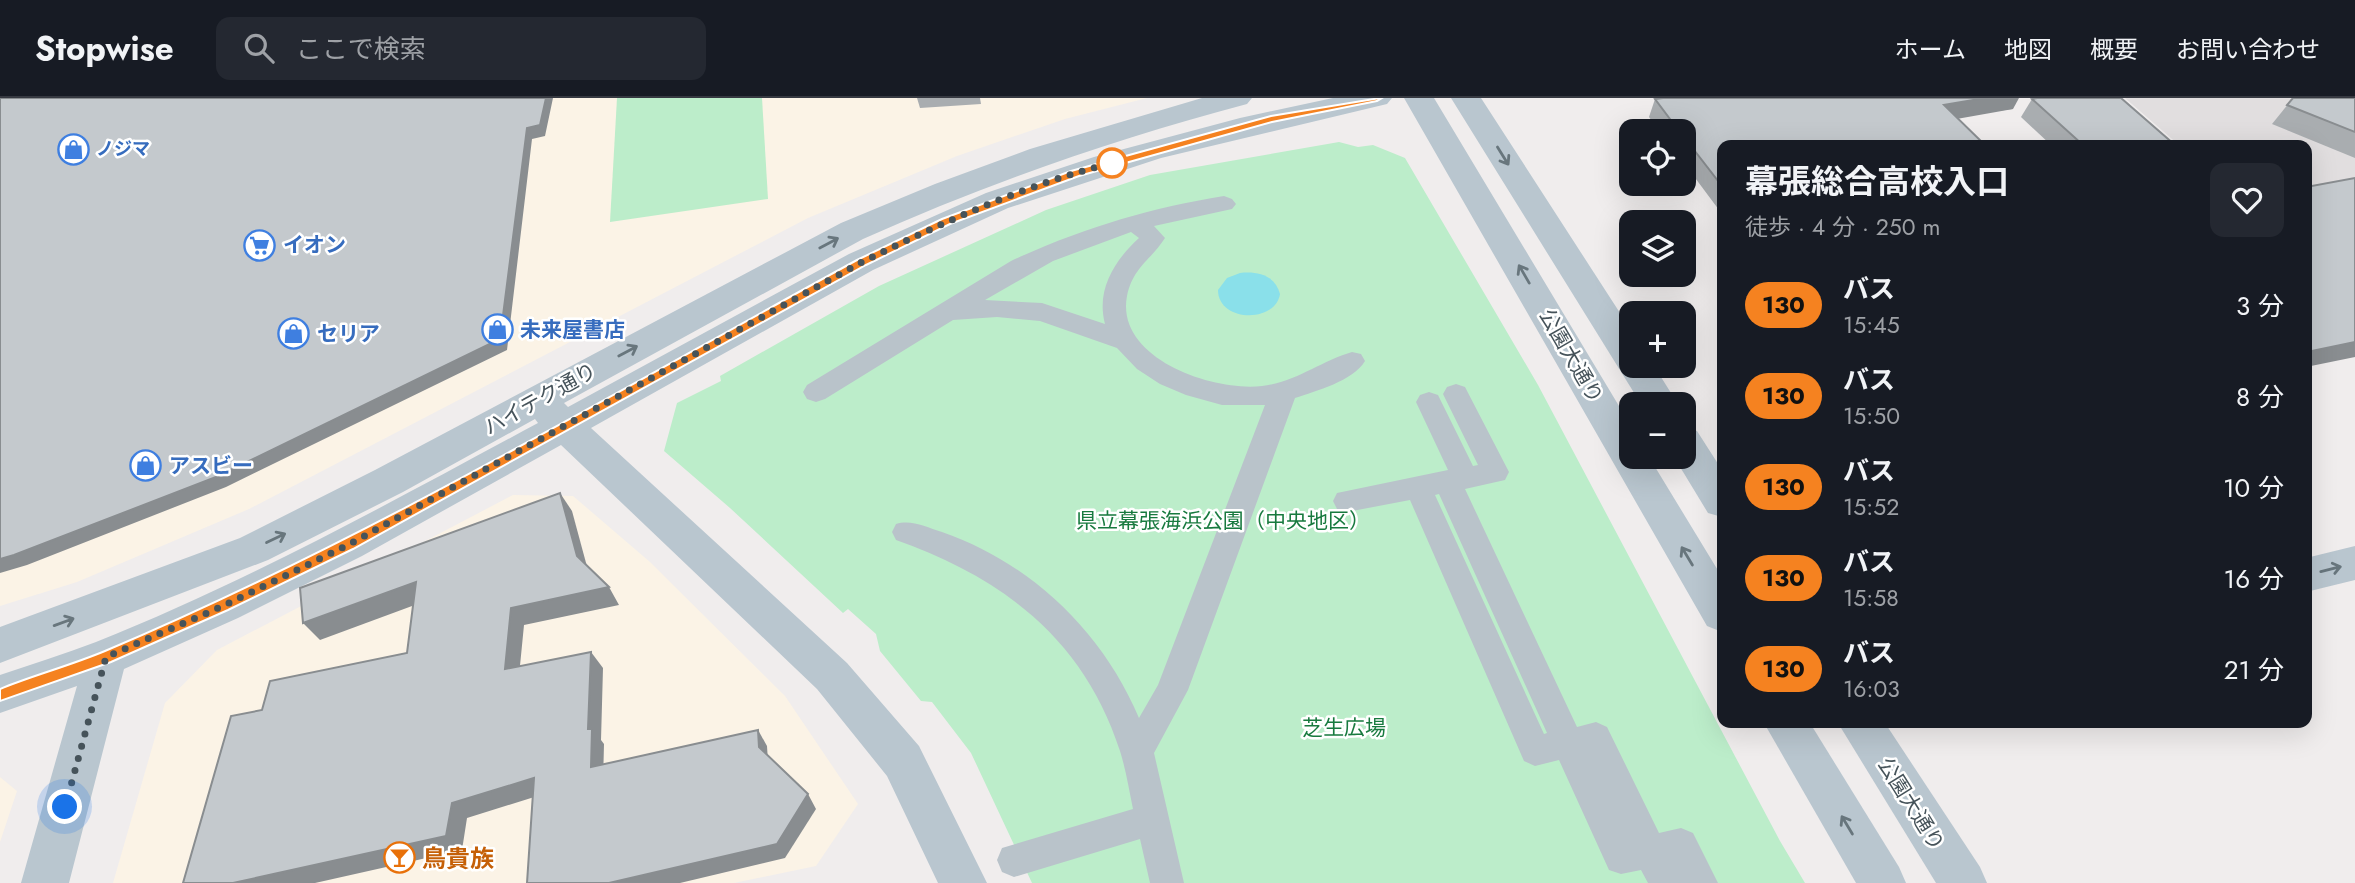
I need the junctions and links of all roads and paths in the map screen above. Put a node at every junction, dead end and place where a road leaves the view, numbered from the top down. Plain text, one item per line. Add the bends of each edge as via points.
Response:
1 (1237, 98) edge
2 (1377, 98) edge
3 (1419, 98) edge
4 (1466, 98) edge
5 (1224, 204) dead end
6 (1135, 222) junction
7 (947, 311) junction
8 (1619, 339) edge
9 (1125, 341) junction
10 (1352, 360) dead end
11 (1284, 391) junction
12 (816, 392) dead end
13 (1443, 398) dead end
14 (552, 414) junction
15 (1696, 460) edge
16 (1444, 482) junction
17 (1717, 494) edge
18 (1347, 501) dead end
19 (906, 532) dead end
20 (2355, 563) edge
21 (2312, 574) edge
22 (1500, 596) junction
23 (1469, 602) junction
24 (1717, 605) edge
25 (0, 645) edge
26 (1527, 655) junction
27 (106, 657) junction
28 (1496, 662) junction
29 (0, 694) edge
30 (1789, 728) edge
31 (1863, 728) edge
32 (1568, 743) junction
33 (1137, 752) junction
34 (1152, 819) junction
35 (1650, 850) junction
36 (1014, 860) dead end
37 (953, 881) edge
38 (45, 883) edge
39 (1167, 883) edge
40 (1666, 883) edge
41 (1701, 883) edge
42 (1882, 883) edge
43 (1963, 883) edge

14 -> 1 street, ハイテク通り via 852,231 926,198 1095,138
2 - 14 street, ハイテク通り via 1232,130 1075,173 1004,198
24 -> 3 street, 公園大通り
4 -> 8 street
5 - 6 street
6 - 7 street via 1056,249
6 - 9 street via 1153,238 1124,268 1118,283 1113,314
7 - 9 street via 997,308 1042,312
7 - 12 street
9 - 11 street via 1163,375 1209,392 1248,397
10 - 11 street
11 - 33 street via 1172,690
13 - 16 street
25 -> 14 street, ハイテク通り via 254,549 389,481
14 - 27 street, ハイテク通り via 348,545
14 - 37 street via 832,676 903,761
15 - 17 street
16 - 18 street
16 - 22 street
16 - 23 street
19 - 33 street via 985,564 1068,630 1113,692
21 -> 20 street
22 - 23 street
22 - 26 street
23 - 28 street
26 - 28 street
26 - 32 street
27 - 29 street, ハイテク通り
27 - 38 street
28 - 32 street via 1535,751
42 -> 30 street
31 - 43 street, 公園大通り
32 - 35 street via 1596,737
33 - 34 street
34 - 36 street
34 - 39 street
35 - 40 street
35 - 41 street via 1681,844

